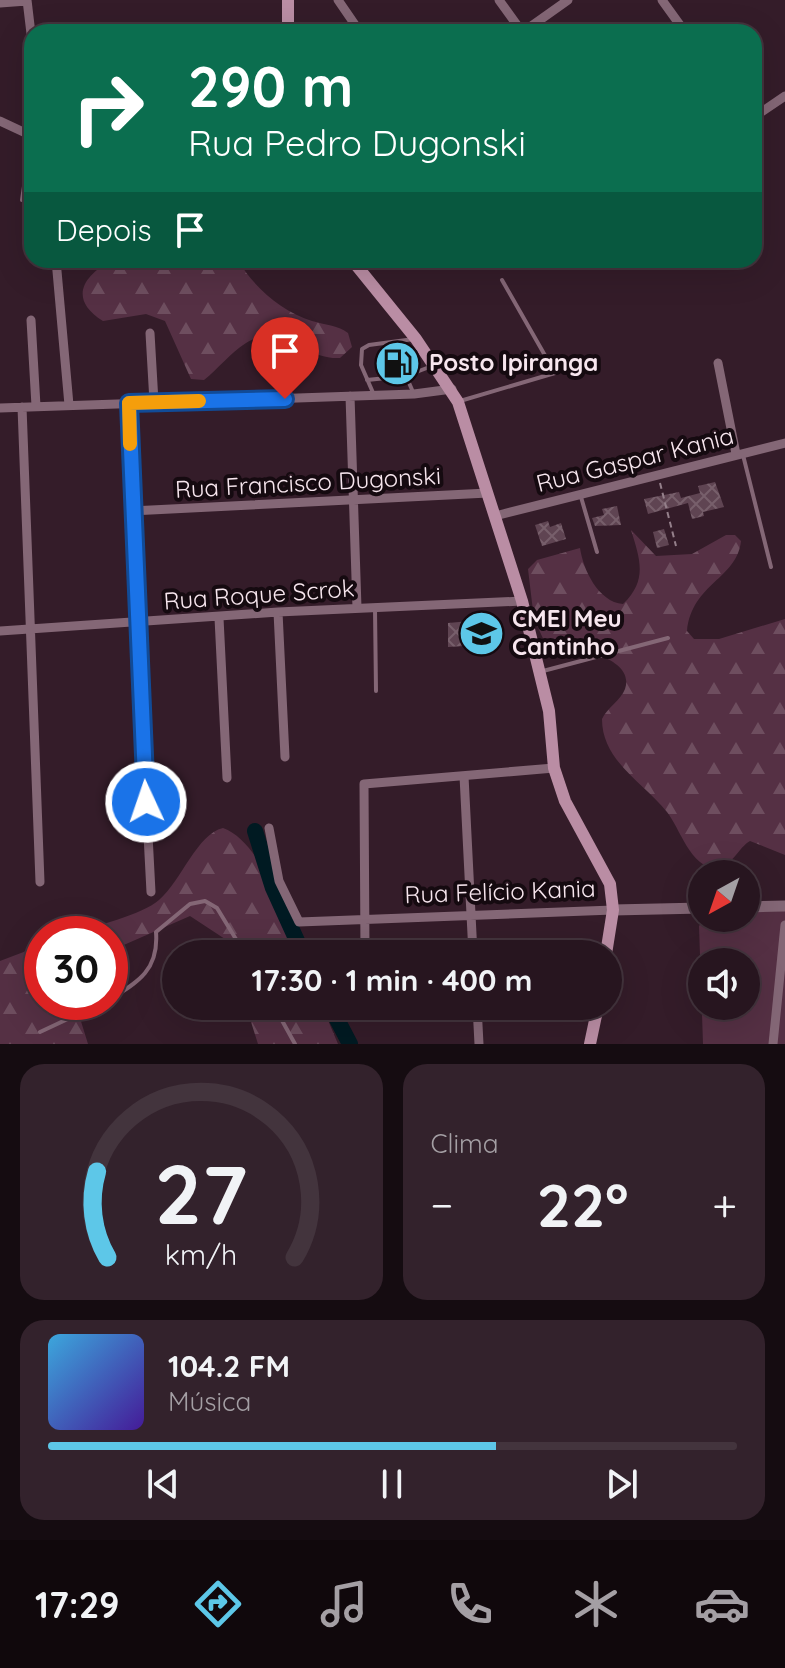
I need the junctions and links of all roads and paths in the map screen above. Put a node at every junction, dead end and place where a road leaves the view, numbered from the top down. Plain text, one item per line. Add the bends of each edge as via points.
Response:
1 (288, 0) edge
2 (338, 0) edge
3 (499, 0) edge
4 (568, 0) edge
5 (662, 0) edge
6 (27, 1) edge
7 (0, 3) edge
8 (30, 24) edge
9 (288, 24) edge
10 (354, 24) edge
11 (516, 24) edge
12 (534, 24) edge
13 (679, 24) edge
14 (785, 96) edge
15 (762, 112) edge
16 (0, 121) edge
17 (24, 132) edge
18 (24, 187) edge
19 (22, 200) dead end
20 (57, 268) edge
21 (358, 268) edge
22 (502, 280) dead end
23 (31, 320) dead end
24 (150, 333) dead end
25 (284, 339) dead end
26 (416, 339) junction
27 (399, 341) junction
28 (718, 363) dead end
29 (435, 365) junction
30 (416, 372) junction
31 (406, 376) junction
32 (367, 380) junction
33 (414, 394) junction
34 (374, 395) junction
35 (455, 395) junction
36 (350, 396) junction
37 (285, 399) junction
38 (154, 402) junction
39 (129, 403) junction
40 (69, 405) junction
41 (36, 406) junction
42 (22, 407) junction
43 (0, 408) edge
44 (785, 443) edge
45 (739, 454) junction
46 (658, 474) junction
47 (488, 493) junction
48 (581, 494) junction
49 (356, 502) junction
50 (131, 511) junction
51 (495, 516) junction
52 (676, 546) dead end
53 (597, 552) dead end
54 (771, 567) dead end
55 (522, 601) junction
56 (375, 607) junction
57 (357, 608) junction
58 (278, 612) junction
59 (219, 618) junction
60 (136, 624) junction
61 (29, 629) junction
62 (0, 631) edge
63 (668, 638) dead end
64 (540, 673) junction
65 (376, 691) dead end
66 (285, 757) dead end
67 (554, 768) junction
68 (464, 776) junction
69 (227, 778) dead end
70 (269, 828) dead end
71 (40, 882) dead end
72 (151, 892) dead end
73 (785, 906) edge
74 (760, 907) edge
75 (688, 908) edge
76 (613, 910) junction
77 (471, 915) junction
78 (363, 920) junction
79 (785, 925) edge
80 (236, 940) edge
81 (364, 940) edge
82 (472, 940) edge
83 (608, 940) edge
84 (128, 989) edge
85 (66, 1020) edge
86 (282, 1020) edge
87 (478, 1020) edge
88 (595, 1020) edge
89 (40, 1032) dead end
90 (295, 1044) edge
91 (479, 1044) edge
92 (590, 1044) edge
93 (773, 1044) edge

1 - 9 main road
2 - 10 street
3 - 11 street
4 - 12 street
5 - 13 street
6 - 7 street
6 - 8 street
14 - 15 street
16 - 17 street
18 - 19 lane
20 - 40 street
21 - 26 main road
22 - 35 lane via 555,373
23 - 41 street
24 - 38 street
25 - 37 lane
26 - 27 lane
26 - 29 main road
27 - 30 lane
27 - 32 lane via 362,349
28 - 45 street
29 - 30 lane
29 - 35 main road
30 - 31 lane
31 - 32 lane
31 - 33 lane
32 - 34 lane
33 - 34 street
33 - 35 street
34 - 36 street
35 - 47 main road
36 - 37 street
36 - 49 street
37 - 38 street
38 - 39 street
39 - 40 street
39 - 50 street
40 - 41 street
41 - 42 street
42 - 43 street
42 - 61 street
44 - 45 street, Rua Gaspar Kania
45 - 46 street, Rua Gaspar Kania
45 - 54 lane
46 - 48 street, Rua Gaspar Kania
46 - 52 path
47 - 49 street, Rua Francisco Dugonski
47 - 51 main road
48 - 51 street, Rua Gaspar Kania
48 - 53 lane
49 - 50 street, Rua Francisco Dugonski
49 - 57 street
50 - 60 street
51 - 55 main road
55 - 56 street, Rua Roque Scrok
55 - 64 main road
56 - 57 street, Rua Roque Scrok
56 - 65 lane
57 - 58 street, Rua Roque Scrok
58 - 59 street, Rua Roque Scrok
58 - 66 street
59 - 60 street, Rua Roque Scrok
59 - 69 street
60 - 61 street, Rua Roque Scrok
60 - 72 street
61 - 62 street, Rua Roque Scrok
61 - 71 street
63 - 64 lane
64 - 67 main road
67 - 68 street
67 - 76 main road via 565,801 610,884
68 - 77 street
68 - 78 street via 364,784
70 - 78 street, Rua Felício Kania via 279,881 299,922
73 - 74 street
75 - 76 street, Rua Felício Kania
76 - 77 street, Rua Felício Kania
76 - 83 main road
77 - 78 street, Rua Felício Kania
77 - 82 street
78 - 81 street
79 - 93 street
80 - 84 lane via 217,908 205,901 190,904 156,932 150,970
85 - 89 lane
86 - 90 lane
87 - 91 street
88 - 92 main road

